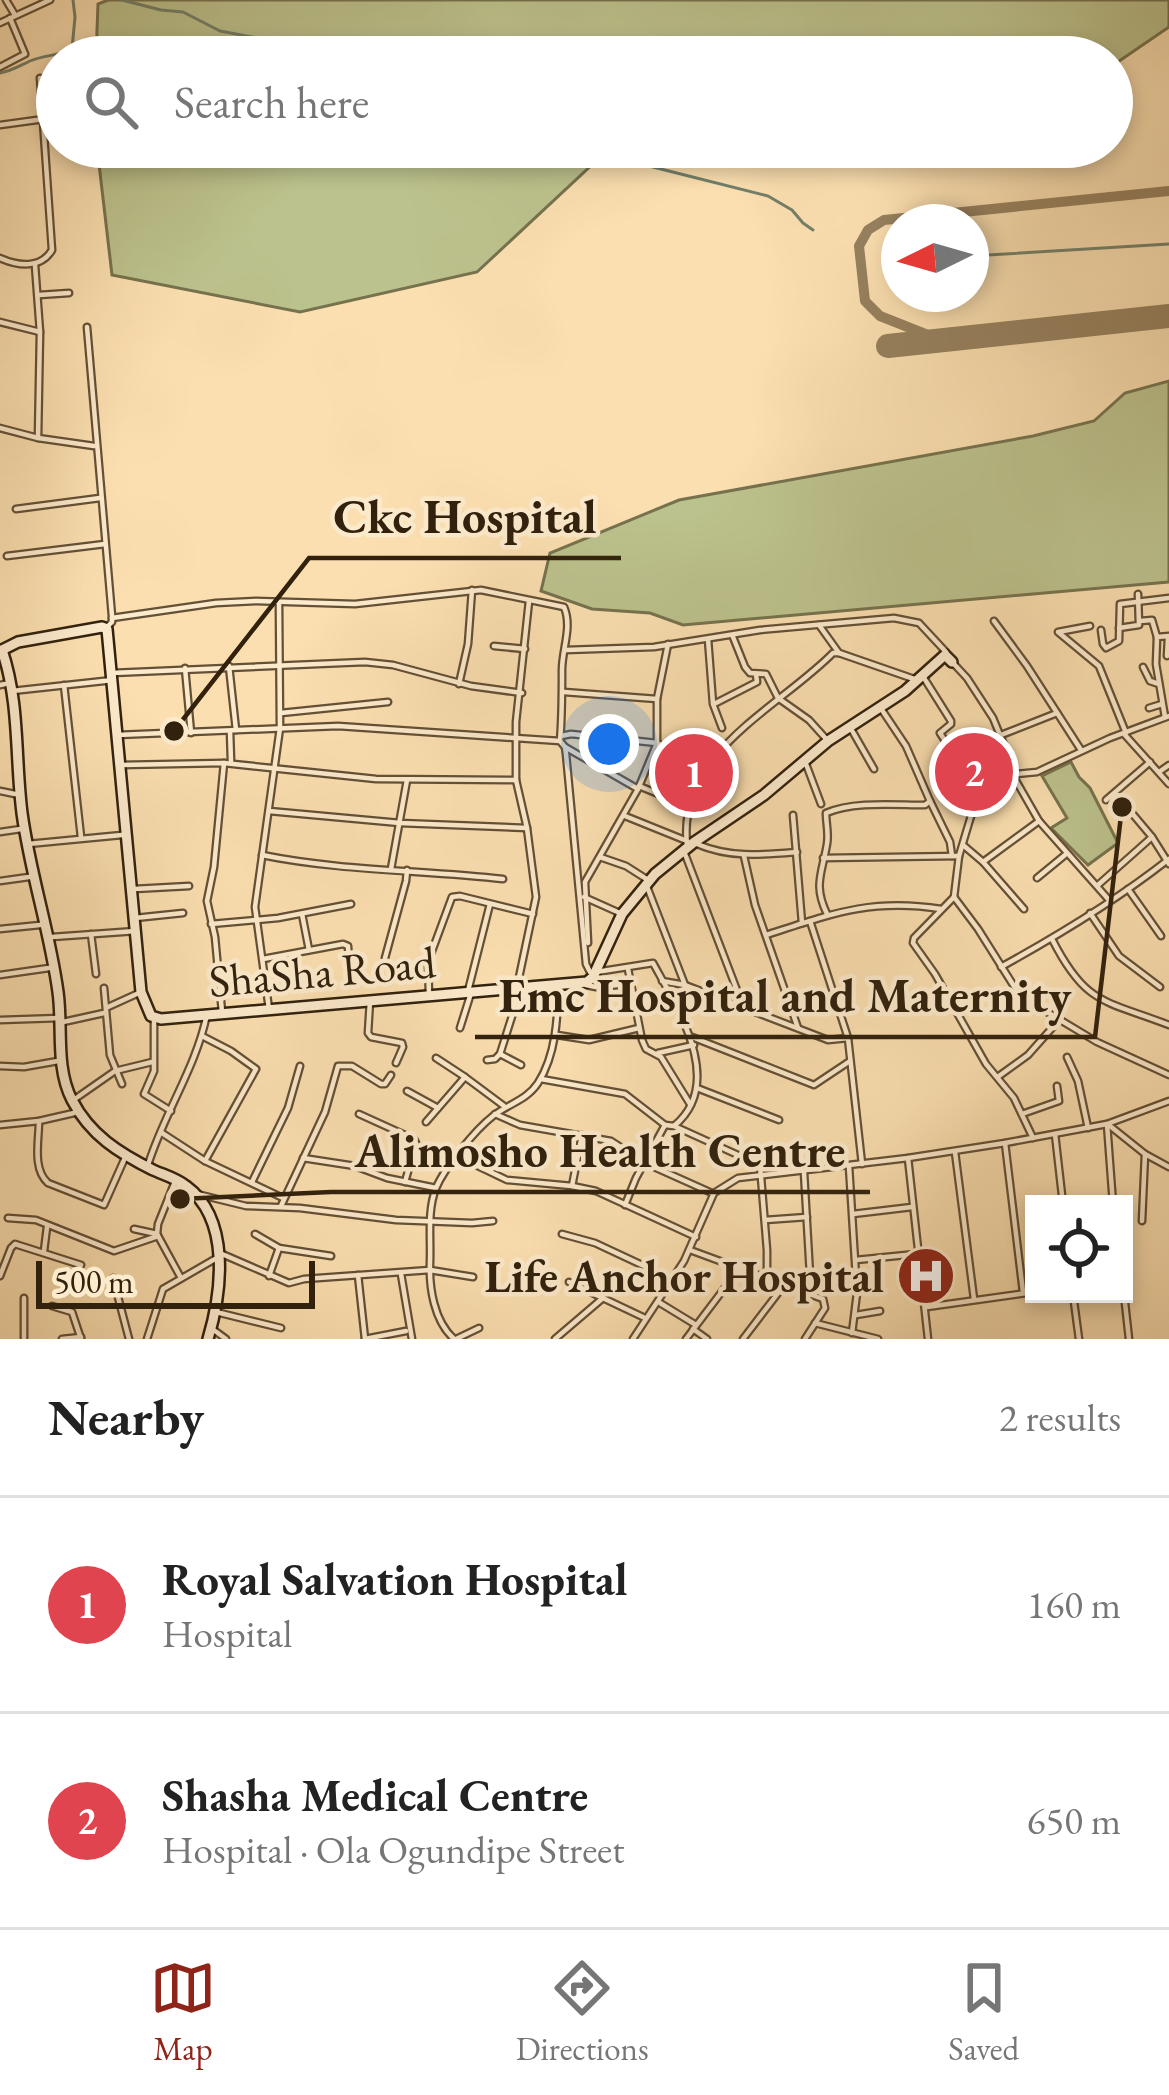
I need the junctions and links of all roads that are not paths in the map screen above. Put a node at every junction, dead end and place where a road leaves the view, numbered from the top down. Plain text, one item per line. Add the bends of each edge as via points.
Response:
1 (6, 0) edge
2 (50, 0) edge
3 (12, 17) junction
4 (0, 23) edge
5 (0, 67) edge
6 (36, 119) edge
7 (0, 125) edge
8 (48, 168) edge
9 (0, 258) edge
10 (35, 265) junction
11 (69, 293) dead end
12 (39, 295) junction
13 (0, 322) edge
14 (87, 327) dead end
15 (40, 332) junction
16 (0, 428) edge
17 (38, 438) junction
18 (95, 446) junction
19 (100, 498) junction
20 (16, 509) dead end
21 (105, 544) junction
22 (7, 556) dead end
23 (472, 590) junction
24 (1138, 598) junction
25 (1169, 598) edge
26 (530, 599) junction
27 (279, 602) junction
28 (994, 621) dead end
29 (1140, 621) junction
30 (109, 623) junction
31 (819, 625) junction
32 (1090, 626) dead end
33 (1119, 628) junction
34 (1101, 630) dead end
35 (733, 636) junction
36 (1169, 636) edge
37 (1157, 637) junction
38 (708, 638) junction
39 (668, 644) junction
40 (494, 646) dead end
41 (1, 648) edge
42 (526, 649) junction
43 (566, 650) junction
44 (839, 653) junction
45 (1167, 656) edge
46 (949, 659) junction
47 (278, 665) junction
48 (229, 667) junction
49 (1143, 667) dead end
50 (185, 668) junction
51 (0, 669) edge
52 (756, 674) junction
53 (112, 676) junction
54 (918, 677) junction
55 (459, 684) junction
56 (64, 685) junction
57 (6, 687) edge
58 (1160, 688) junction
59 (1169, 689) edge
60 (564, 692) junction
61 (521, 693) junction
62 (778, 698) junction
63 (657, 699) junction
64 (388, 702) dead end
65 (713, 704) junction
66 (1162, 704) junction
67 (880, 706) junction
68 (1149, 708) dead end
69 (281, 713) junction
70 (1057, 713) junction
71 (1167, 717) edge
72 (850, 727) junction
73 (280, 728) junction
74 (722, 728) dead end
75 (233, 730) junction
76 (191, 733) junction
77 (1125, 733) junction
78 (117, 735) junction
79 (1001, 735) junction
80 (518, 740) junction
81 (562, 741) junction
82 (828, 741) junction
83 (658, 743) junction
84 (1081, 750) junction
85 (806, 761) junction
86 (1150, 762) junction
87 (228, 763) junction
88 (121, 765) junction
89 (1169, 765) edge
90 (273, 767) junction
91 (874, 769) dead end
92 (706, 770) junction
93 (1159, 772) junction
94 (1015, 776) junction
95 (407, 780) junction
96 (517, 780) junction
97 (1169, 784) edge
98 (639, 788) junction
99 (17, 790) junction
100 (0, 791) edge
101 (1115, 793) junction
102 (986, 794) junction
103 (666, 797) dead end
104 (1106, 800) dead end
105 (930, 801) junction
106 (821, 804) dead end
107 (267, 811) junction
108 (623, 815) junction
109 (793, 815) dead end
110 (1039, 821) junction
111 (400, 823) junction
112 (527, 828) junction
113 (21, 829) junction
114 (0, 832) edge
115 (128, 835) junction
116 (1152, 837) junction
117 (81, 838) junction
118 (28, 844) junction
119 (688, 845) junction
120 (962, 845) junction
121 (797, 852) junction
122 (1066, 854) junction
123 (262, 855) junction
124 (598, 856) junction
125 (744, 856) junction
126 (956, 856) junction
127 (824, 858) junction
128 (1168, 861) edge
129 (983, 862) junction
130 (391, 869) junction
131 (406, 869) junction
132 (29, 877) junction
133 (503, 878) dead end
134 (1037, 878) dead end
135 (0, 880) edge
136 (647, 882) junction
137 (188, 886) dead end
138 (1097, 886) junction
139 (132, 889) junction
140 (1128, 889) junction
141 (582, 895) junction
142 (954, 897) junction
143 (1109, 900) junction
144 (352, 904) dead end
145 (490, 904) junction
146 (941, 909) junction
147 (1024, 909) dead end
148 (182, 913) dead end
149 (1090, 913) junction
150 (302, 914) junction
151 (533, 914) junction
152 (622, 914) junction
153 (827, 914) junction
154 (135, 918) junction
155 (257, 920) junction
156 (41, 921) junction
157 (806, 922) junction
158 (211, 924) junction
159 (0, 929) edge
160 (136, 931) junction
161 (91, 934) junction
162 (766, 935) junction
163 (48, 937) junction
164 (1161, 937) dead end
165 (1052, 938) junction
166 (309, 950) junction
167 (385, 958) dead end
168 (263, 959) junction
169 (349, 964) dead end
170 (1001, 967) junction
171 (49, 968) junction
172 (628, 969) junction
173 (96, 974) dead end
174 (588, 974) junction
175 (0, 975) edge
176 (662, 981) junction
177 (630, 984) junction
178 (558, 985) junction
179 (686, 985) junction
180 (520, 987) junction
181 (1160, 987) dead end
182 (104, 988) dead end
183 (470, 991) junction
184 (142, 992) junction
185 (429, 995) junction
186 (370, 1000) junction
187 (743, 1006) junction
188 (269, 1009) junction
189 (105, 1010) junction
190 (222, 1012) junction
191 (207, 1014) junction
192 (154, 1017) junction
193 (1060, 1018) junction
194 (0, 1020) edge
195 (59, 1020) junction
196 (1169, 1025) edge
197 (460, 1028) dead end
198 (639, 1028) junction
199 (799, 1030) junction
200 (556, 1034) junction
201 (202, 1036) junction
202 (848, 1038) junction
203 (693, 1041) junction
204 (658, 1053) junction
205 (500, 1054) junction
206 (1067, 1057) dead end
207 (436, 1058) dead end
208 (487, 1060) dead end
209 (58, 1061) junction
210 (850, 1061) junction
211 (154, 1062) junction
212 (396, 1063) dead end
213 (521, 1065) dead end
214 (0, 1066) edge
215 (300, 1066) dead end
216 (115, 1071) junction
217 (391, 1075) dead end
218 (1169, 1075) edge
219 (465, 1077) junction
220 (997, 1078) junction
221 (541, 1079) junction
222 (122, 1084) dead end
223 (1057, 1086) dead end
224 (697, 1088) junction
225 (407, 1090) dead end
226 (1169, 1101) edge
227 (690, 1104) junction
228 (73, 1107) junction
229 (506, 1107) junction
230 (438, 1108) junction
231 (171, 1111) junction
232 (359, 1114) dead end
233 (495, 1114) junction
234 (1022, 1114) junction
235 (39, 1120) junction
236 (779, 1120) dead end
237 (426, 1122) dead end
238 (0, 1124) edge
239 (1107, 1124) junction
240 (669, 1126) junction
241 (1088, 1128) junction
242 (160, 1132) junction
243 (1055, 1134) junction
244 (582, 1136) junction
245 (1033, 1138) junction
246 (1005, 1143) junction
247 (955, 1151) junction
248 (1145, 1154) junction
249 (457, 1156) junction
250 (303, 1158) junction
251 (908, 1158) junction
252 (124, 1160) junction
253 (205, 1161) junction
254 (646, 1163) junction
255 (862, 1164) junction
256 (849, 1166) junction
257 (1169, 1167) edge
258 (147, 1168) junction
259 (803, 1170) junction
260 (761, 1173) junction
261 (252, 1182) junction
262 (405, 1183) junction
263 (174, 1184) junction
264 (572, 1186) junction
265 (436, 1188) junction
266 (714, 1193) junction
267 (194, 1194) junction
268 (1062, 1195) edge
269 (1112, 1195) edge
270 (282, 1202) junction
271 (625, 1205) junction
272 (912, 1207) junction
273 (853, 1214) junction
274 (807, 1216) junction
275 (8, 1218) dead end
276 (765, 1220) junction
277 (430, 1221) junction
278 (493, 1221) dead end
279 (1142, 1221) dead end
280 (47, 1225) junction
281 (134, 1229) dead end
282 (255, 1234) dead end
283 (562, 1234) dead end
284 (157, 1235) junction
285 (696, 1237) junction
286 (279, 1248) junction
287 (690, 1250) junction
288 (44, 1251) junction
289 (918, 1253) junction
290 (217, 1256) junction
291 (331, 1256) dead end
292 (856, 1260) junction
293 (81, 1265) dead end
294 (739, 1269) junction
295 (430, 1270) junction
296 (400, 1272) junction
297 (358, 1275) junction
298 (0, 1276) edge
299 (269, 1276) junction
300 (113, 1277) dead end
301 (472, 1277) dead end
302 (181, 1278) junction
303 (672, 1279) junction
304 (767, 1279) junction
305 (569, 1282) dead end
306 (785, 1284) junction
307 (811, 1292) junction
308 (1023, 1292) joint
309 (24, 1298) dead end
310 (603, 1298) junction
311 (974, 1299) junction
312 (658, 1301) junction
313 (1074, 1303) edge
314 (1125, 1303) edge
315 (52, 1306) dead end
316 (925, 1308) junction
317 (880, 1311) dead end
318 (214, 1312) junction
319 (856, 1315) junction
320 (646, 1318) junction
321 (815, 1323) junction
322 (695, 1327) junction
323 (281, 1328) dead end
324 (479, 1328) dead end
325 (851, 1333) junction
326 (208, 1335) edge
327 (410, 1335) edge
328 (81, 1338) edge
329 (23, 1339) edge
330 (62, 1339) edge
331 (130, 1339) edge
332 (147, 1339) edge
333 (226, 1339) edge
334 (365, 1339) edge
335 (455, 1339) edge
336 (555, 1339) edge
337 (633, 1339) edge
338 (686, 1339) edge
339 (706, 1339) edge
340 (743, 1339) edge
341 (805, 1339) edge
342 (878, 1339) edge
343 (928, 1339) edge
344 (1079, 1339) edge
345 (1129, 1339) edge

1 - 3 street
2 - 3 street
3 - 4 street
3 - 5 street via 25,54
6 - 7 street
8 - 10 street via 53,242
9 - 10 street
10 - 12 street
11 - 12 street
12 - 15 street
13 - 15 street
14 - 18 street
15 - 17 street
16 - 17 street
17 - 18 street
18 - 19 street
19 - 20 street
19 - 21 street
21 - 22 street
21 - 30 street
23 - 26 street
23 - 27 street via 356,604
23 - 55 street
24 - 25 street
24 - 29 street
24 - 33 street via 1120,604
26 - 42 street
26 - 43 street via 566,609
27 - 30 street via 216,603
27 - 47 street
28 - 70 street
29 - 33 street
29 - 37 street via 1152,620
30 - 41 street
30 - 53 street, ShaSha Road
31 - 35 street
31 - 44 street
31 - 46 street via 910,619
32 - 77 street via 1058,632 1099,666
33 - 34 street via 1119,640 1106,648
35 - 38 street
35 - 52 street
36 - 37 street
36 - 45 street
37 - 58 street
38 - 39 street
38 - 65 street
39 - 43 street
39 - 63 street
40 - 42 street
41 - 57 street
42 - 61 street
43 - 60 street
44 - 54 street
44 - 62 street
46 - 54 street
46 - 79 street
47 - 48 street
47 - 55 street via 365,662
47 - 69 street
48 - 50 street
48 - 75 street
49 - 58 street
50 - 53 street
50 - 76 street
51 - 57 street
52 - 62 street via 766,674
52 - 65 street via 757,682
53 - 56 street
53 - 78 street, ShaSha Road
54 - 67 street
54 - 102 street via 951,721 940,733
55 - 61 street
56 - 57 street
56 - 117 street
57 - 99 street
58 - 59 street
58 - 66 street
60 - 63 street
60 - 81 street
61 - 80 street
62 - 82 street
62 - 92 street
63 - 83 street
64 - 69 street
65 - 74 street
66 - 68 street
66 - 71 street
67 - 72 street
67 - 105 street
69 - 73 street
70 - 79 street
70 - 84 street
71 - 77 street
72 - 82 street
72 - 91 street
73 - 75 street
73 - 80 street
73 - 90 street
75 - 76 street
75 - 87 street
76 - 78 street
77 - 84 street
77 - 86 street
78 - 88 street, ShaSha Road
79 - 94 street
80 - 81 street
80 - 96 street
81 - 83 street
81 - 98 street
81 - 141 street
82 - 85 street
83 - 92 street
83 - 98 street
84 - 94 street
85 - 106 street
85 - 119 street
86 - 93 street
86 - 101 street
87 - 88 street
87 - 90 street
87 - 158 street via 207,902
88 - 115 street, ShaSha Road
89 - 93 street
90 - 95 street
90 - 107 street
92 - 119 street via 687,812
93 - 97 street
94 - 102 street
94 - 110 street
95 - 96 street
95 - 111 street
96 - 112 street
98 - 103 street
98 - 108 street
99 - 100 street
99 - 113 street
99 - 118 street
101 - 104 street
101 - 116 street
102 - 120 street
105 - 126 street
105 - 127 street via 828,810
107 - 111 street
107 - 123 street
108 - 119 street
108 - 124 street
109 - 121 street
110 - 122 street
110 - 129 street
111 - 112 street
111 - 130 street
112 - 151 street
113 - 114 street
113 - 132 street
115 - 117 street
115 - 139 street, ShaSha Road
116 - 128 street
116 - 138 street
117 - 118 street
118 - 156 street
119 - 125 street
119 - 136 street
119 - 187 street
120 - 126 street
120 - 129 street
121 - 125 street
121 - 157 street
122 - 134 street
122 - 138 street
123 - 130 street
123 - 155 street
124 - 136 street
124 - 141 street
125 - 162 street
126 - 127 street
126 - 142 street
127 - 153 street via 818,882
128 - 140 street
129 - 147 street
130 - 131 street
131 - 133 street
131 - 167 street
132 - 135 street
132 - 156 street
136 - 152 street
136 - 179 street
137 - 139 street
138 - 143 street
139 - 154 street, ShaSha Road
140 - 143 street
140 - 164 street
141 - 152 street
141 - 174 street
142 - 146 street
142 - 170 street
143 - 149 street
144 - 150 street
145 - 151 street
145 - 183 street
145 - 185 street via 449,898 430,955
146 - 153 street via 907,904
146 - 220 street via 913,947
148 - 154 street
149 - 165 street
149 - 181 street via 1119,956
150 - 155 street
150 - 166 street
151 - 180 street
152 - 174 street
153 - 157 street
154 - 160 street, ShaSha Road
155 - 158 street
155 - 168 street
156 - 159 street
156 - 163 street
156 - 171 street
157 - 162 street
157 - 202 street
158 - 190 street
160 - 161 street
160 - 184 street, ShaSha Road
161 - 163 street
161 - 173 street
162 - 199 street
163 - 195 street
165 - 170 street
165 - 196 street via 1089,992
166 - 168 street
166 - 169 street via 346,945
168 - 188 street
170 - 193 street via 1017,991
171 - 175 street
171 - 195 street
172 - 174 street
172 - 176 street via 653,963
172 - 177 street
174 - 177 street via 596,987
174 - 178 street, ShaSha Road
176 - 179 street
176 - 203 street
177 - 198 street
178 - 180 street, ShaSha Road
178 - 200 street
179 - 187 street
180 - 183 street, ShaSha Road
180 - 205 street
182 - 189 street
183 - 185 street, ShaSha Road
183 - 197 street
184 - 189 street
184 - 192 street, ShaSha Road
185 - 186 street, ShaSha Road
186 - 188 street, ShaSha Road
186 - 212 street via 368,1033 402,1042
187 - 199 street
188 - 190 street, ShaSha Road
189 - 195 street
189 - 216 street
190 - 191 street, ShaSha Road
191 - 192 street, ShaSha Road
191 - 201 street
192 - 211 street
193 - 218 street
193 - 220 street
194 - 195 street
195 - 209 street
195 - 228 street
198 - 200 street via 589,1040
198 - 204 street via 646,1049
199 - 202 street
200 - 221 street
201 - 231 street
201 - 253 street via 256,1069
202 - 210 street
203 - 204 street
203 - 210 street via 814,1085
203 - 224 street
204 - 227 street
205 - 208 street
205 - 213 street
206 - 241 street
207 - 219 street
209 - 214 street
209 - 228 street
210 - 255 street
211 - 216 street
211 - 231 street via 144,1094
215 - 261 street
216 - 222 street
216 - 228 street
217 - 250 street via 381,1084 338,1066
219 - 229 street
219 - 230 street
220 - 234 street
221 - 229 street
221 - 240 street via 626,1094
223 - 234 street via 1059,1101
224 - 227 street
224 - 236 street
225 - 230 street
226 - 239 street
227 - 240 street
228 - 235 street
228 - 252 street
228 - 258 street via 102,1140
229 - 233 street
230 - 237 street
231 - 242 street
232 - 262 street via 416,1141
233 - 244 street
233 - 249 street
234 - 245 street
235 - 238 street
235 - 252 street via 38,1167 48,1183 104,1205
239 - 241 street
239 - 248 street
239 - 269 street
240 - 254 street
240 - 260 street via 759,1163
241 - 243 street
242 - 253 street
242 - 258 street
243 - 245 street
243 - 268 street
244 - 254 street via 611,1141
244 - 264 street
245 - 246 street
246 - 247 street
246 - 308 street
247 - 251 street
247 - 311 street
248 - 257 street
248 - 279 street
249 - 264 street via 507,1180
249 - 265 street
250 - 262 street
250 - 270 street
251 - 255 street
251 - 272 street
252 - 258 street
253 - 261 street
254 - 266 street
254 - 271 street
255 - 256 street
256 - 259 street
256 - 273 street
258 - 263 street
258 - 267 street
259 - 260 street
259 - 274 street
260 - 266 street
260 - 276 street
261 - 270 street
262 - 265 street
263 - 267 street
263 - 284 street
264 - 271 street
265 - 277 street
266 - 285 street
267 - 270 street via 245,1206
267 - 290 street
270 - 277 street
271 - 285 street
272 - 273 street
272 - 289 street
273 - 292 street
274 - 276 street
274 - 307 street
275 - 280 street
276 - 304 street
277 - 278 street
277 - 295 street
280 - 284 street via 117,1251
280 - 288 street
281 - 284 street
282 - 286 street
283 - 303 street
284 - 302 street
285 - 287 street
286 - 291 street
286 - 299 street
287 - 294 street
287 - 303 street
288 - 293 street
288 - 298 street via 15,1244
289 - 292 street
289 - 316 street
290 - 299 street
290 - 302 street
290 - 318 street
290 - 326 street
292 - 319 street
294 - 304 street
294 - 322 street
295 - 296 street
295 - 301 street
295 - 335 street via 441,1322
296 - 297 street
296 - 327 street
297 - 299 street via 289,1283
297 - 334 street
300 - 331 street
302 - 332 street via 163,1289
303 - 312 street
304 - 306 street
305 - 310 street
306 - 307 street
306 - 340 street
307 - 321 street via 826,1304
308 - 311 street
309 - 329 street
310 - 320 street
310 - 336 street
311 - 316 street
312 - 320 street
312 - 322 street
313 - 344 street
314 - 345 street
315 - 328 street via 72,1312
316 - 343 street
317 - 319 street
318 - 323 street
318 - 326 street
319 - 325 street
320 - 337 street
321 - 325 street
321 - 341 street
322 - 338 street
322 - 339 street
324 - 335 street
325 - 342 street
326 - 333 street
327 - 334 street
328 - 330 street

